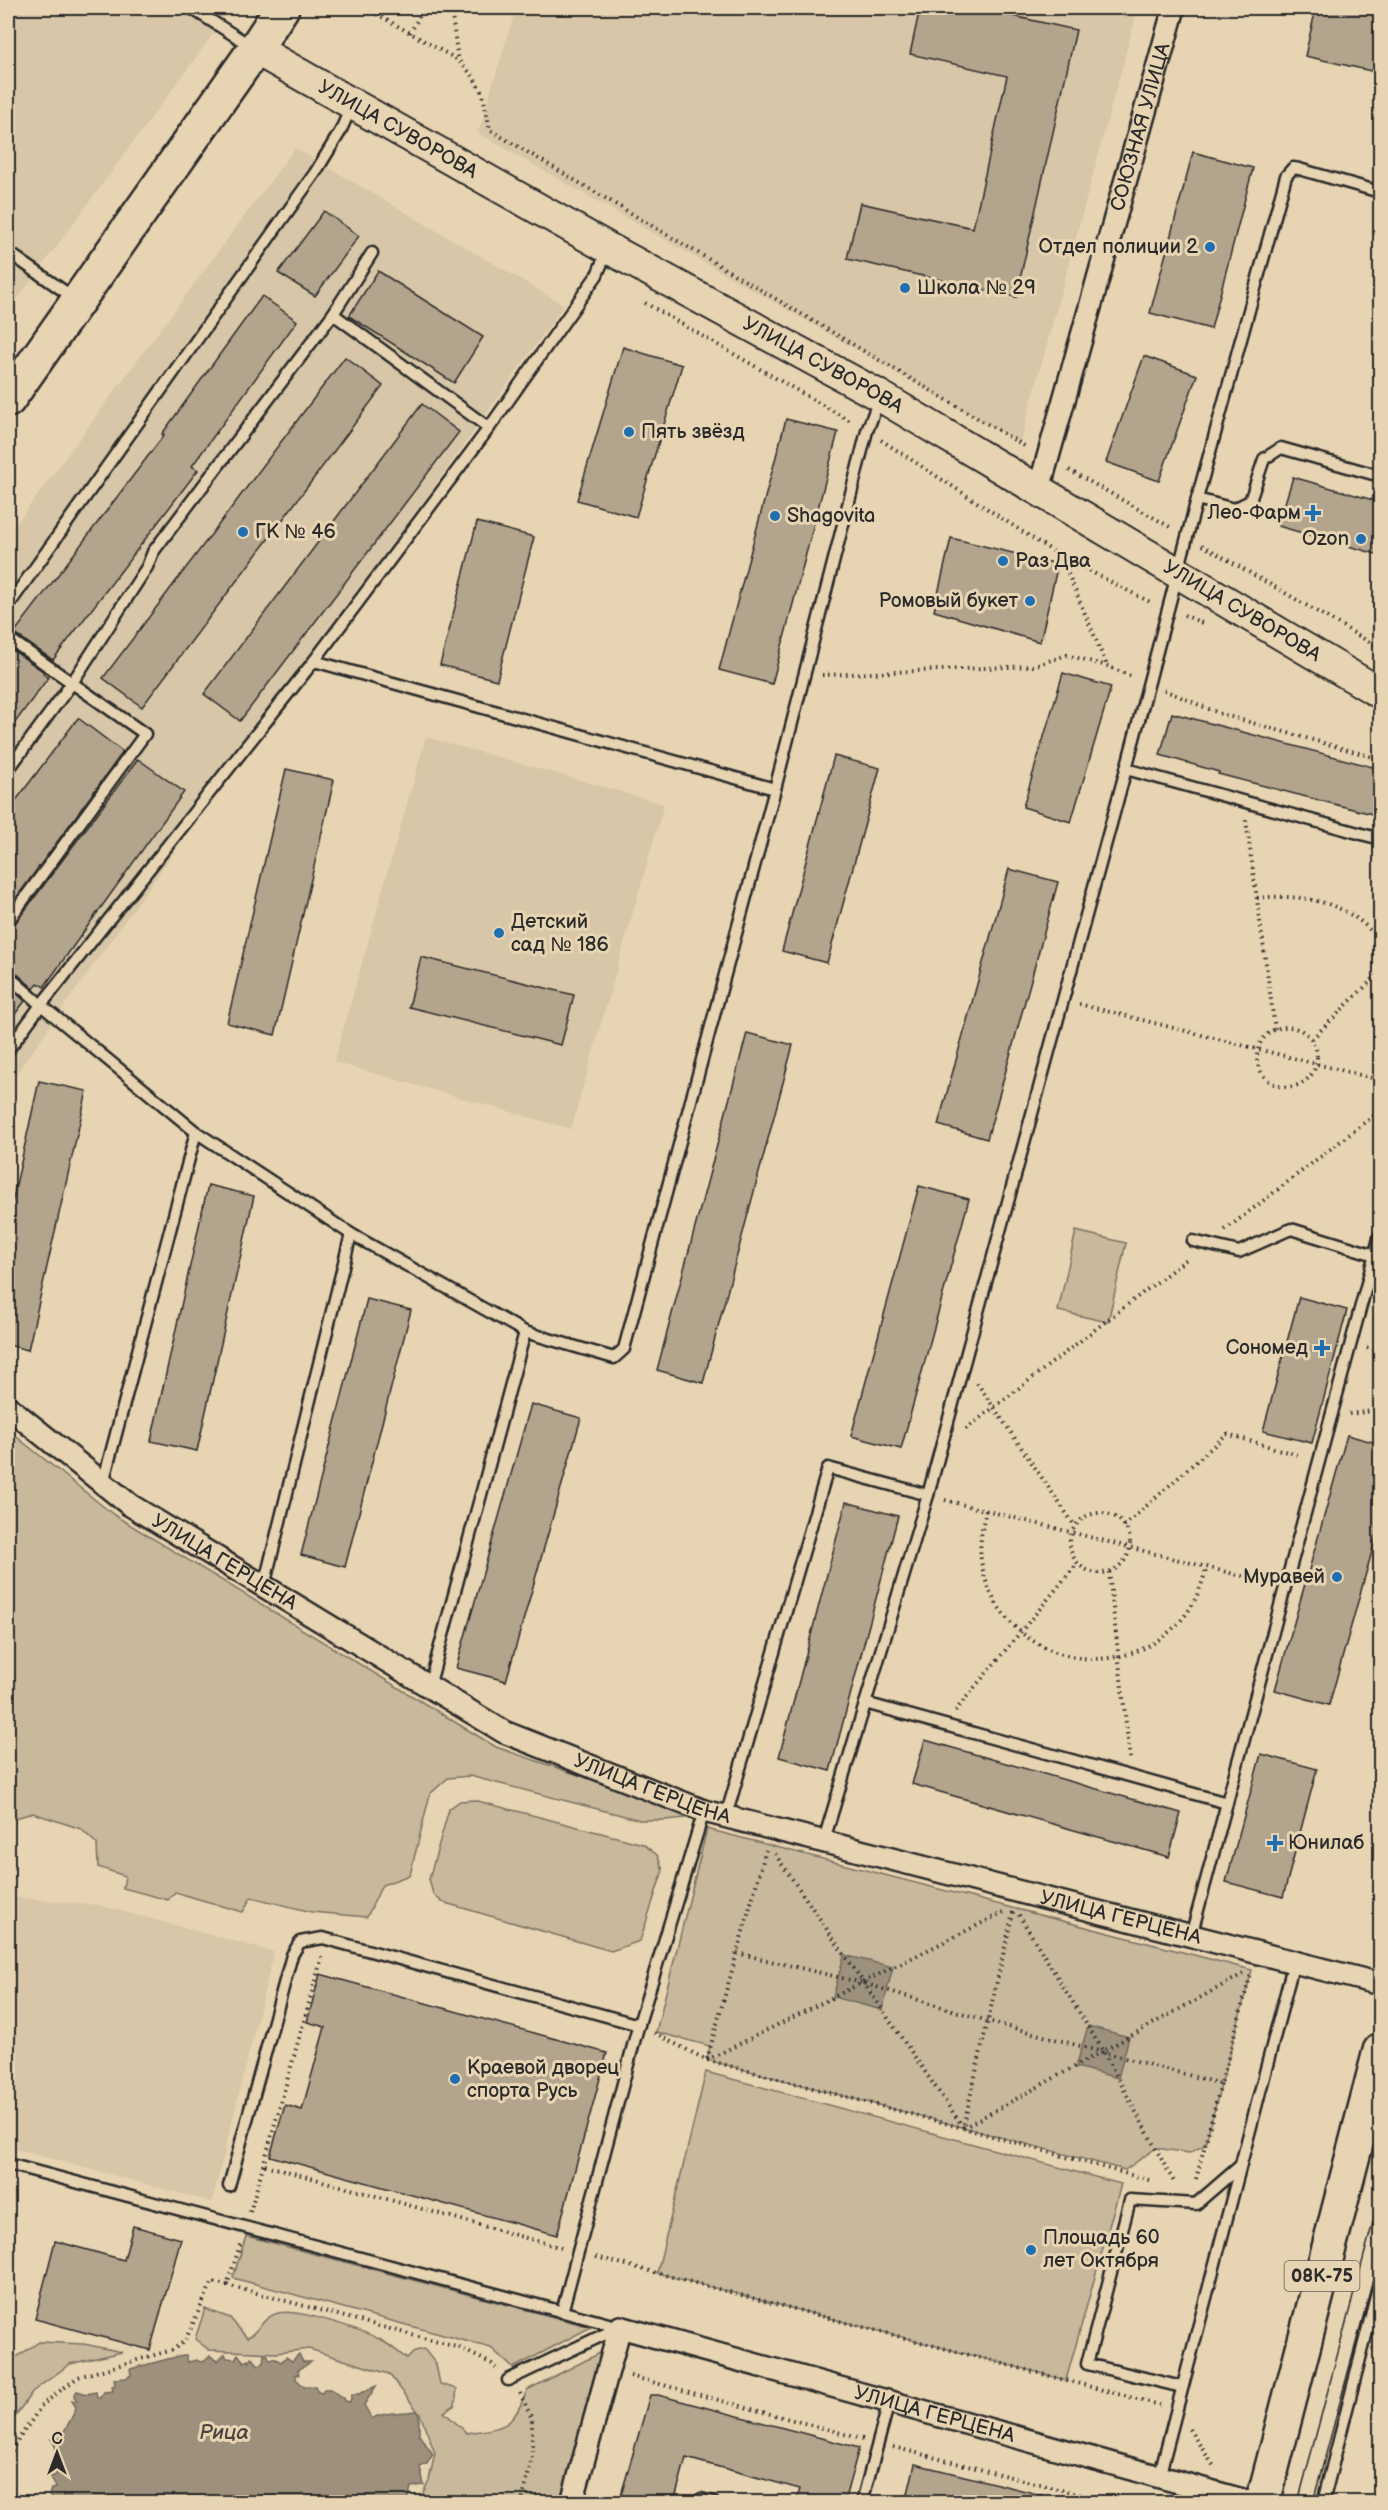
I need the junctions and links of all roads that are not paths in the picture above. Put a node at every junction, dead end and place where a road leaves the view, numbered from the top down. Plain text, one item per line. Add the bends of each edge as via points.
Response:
1 (191, 8) edge
2 (282, 8) edge
3 (1174, 8) edge
4 (255, 49) junction
5 (352, 105) junction
6 (1380, 192) edge
7 (608, 248) junction
8 (8, 252) edge
9 (372, 253) dead end
10 (79, 302) junction
11 (333, 314) junction
12 (880, 396) junction
13 (8, 400) edge
14 (489, 429) junction
15 (1380, 476) edge
16 (1039, 489) junction
17 (1197, 499) junction
18 (1178, 573) junction
19 (8, 606) edge
20 (8, 638) edge
21 (314, 661) junction
22 (72, 683) junction
23 (1380, 693) edge
24 (1126, 769) junction
25 (8, 770) edge
26 (775, 789) junction
27 (1380, 839) edge
28 (8, 921) edge
29 (8, 976) edge
30 (41, 1005) junction
31 (8, 1050) edge
32 (196, 1132) junction
33 (351, 1234) junction
34 (1380, 1235) edge
35 (1193, 1241) dead end
36 (1375, 1255) junction
37 (525, 1332) junction
38 (8, 1407) edge
39 (103, 1483) junction
40 (928, 1496) junction
41 (264, 1586) junction
42 (429, 1687) junction
43 (866, 1703) junction
44 (1227, 1803) junction
45 (704, 1811) junction
46 (726, 1816) junction
47 (824, 1840) junction
48 (1191, 1936) junction
49 (1294, 1962) junction
50 (1380, 1984) edge
51 (639, 2025) junction
52 (1380, 2050) edge
53 (8, 2164) edge
54 (1240, 2166) junction
55 (229, 2186) dead end
56 (1380, 2281) edge
57 (562, 2312) junction
58 (620, 2327) junction
59 (508, 2380) road end
60 (1182, 2387) junction
61 (889, 2402) junction
62 (1158, 2477) junction
63 (572, 2502) edge
64 (700, 2502) edge
65 (713, 2502) edge
66 (862, 2502) edge
67 (1250, 2502) edge
68 (1263, 2502) edge
69 (1323, 2502) edge

1 - 4 lane
2 - 4 main road
3 - 16 street, СОЮЗНАЯ УЛИЦА
4 - 5 main road, УЛИЦА СУВОРОВА
4 - 10 main road
5 - 7 main road, УЛИЦА СУВОРОВА
5 - 19 lane via 315,174
6 - 17 lane via 1299,169 1288,171
7 - 12 main road, УЛИЦА СУВОРОВА
7 - 14 lane via 597,275
8 - 10 lane
9 - 11 lane
10 - 13 main road
11 - 14 lane
11 - 22 lane via 153,552
12 - 16 main road, УЛИЦА СУВОРОВА
12 - 26 lane via 867,431
14 - 21 lane
15 - 17 lane via 1281,448 1264,459 1250,501 1234,509
16 - 18 main road, УЛИЦА СУВОРОВА
17 - 18 lane
18 - 23 main road, УЛИЦА СУВОРОВА
18 - 24 lane
20 - 22 lane
21 - 26 lane
21 - 30 lane
22 - 25 lane
22 - 28 lane via 145,734
24 - 27 lane
24 - 40 lane
26 - 37 lane via 624,1349 614,1358 607,1357
29 - 30 lane
30 - 31 lane
30 - 32 lane
32 - 33 lane
32 - 39 lane
33 - 37 lane
33 - 41 lane
34 - 36 lane
35 - 36 lane via 1239,1252 1291,1229
36 - 44 lane
37 - 42 lane
38 - 39 street, УЛИЦА ГЕРЦЕНА
39 - 41 street, УЛИЦА ГЕРЦЕНА via 130,1504
40 - 43 lane
40 - 46 lane via 828,1468
41 - 42 street, УЛИЦА ГЕРЦЕНА
42 - 45 street, УЛИЦА ГЕРЦЕНА via 504,1732
43 - 44 lane
43 - 47 lane
44 - 48 lane
45 - 46 street, УЛИЦА ГЕРЦЕНА
45 - 51 lane
46 - 47 street, УЛИЦА ГЕРЦЕНА
47 - 48 street, УЛИЦА ГЕРЦЕНА
48 - 49 street, УЛИЦА ГЕРЦЕНА
49 - 50 street, УЛИЦА ГЕРЦЕНА
49 - 54 lane
51 - 55 lane via 323,1938 300,1942 292,1955
51 - 57 lane
52 - 68 main road, 08К-75
53 - 57 lane
54 - 60 lane
54 - 60 lane via 1196,2204 1130,2200 1095,2331 1087,2364
56 - 69 lane
57 - 58 lane
58 - 59 lane
58 - 61 street, УЛИЦА ГЕРЦЕНА
58 - 63 street
60 - 62 lane
61 - 62 street, УЛИЦА ГЕРЦЕНА
61 - 66 lane
62 - 67 street, УЛИЦА ГЕРЦЕНА
64 - 65 lane

